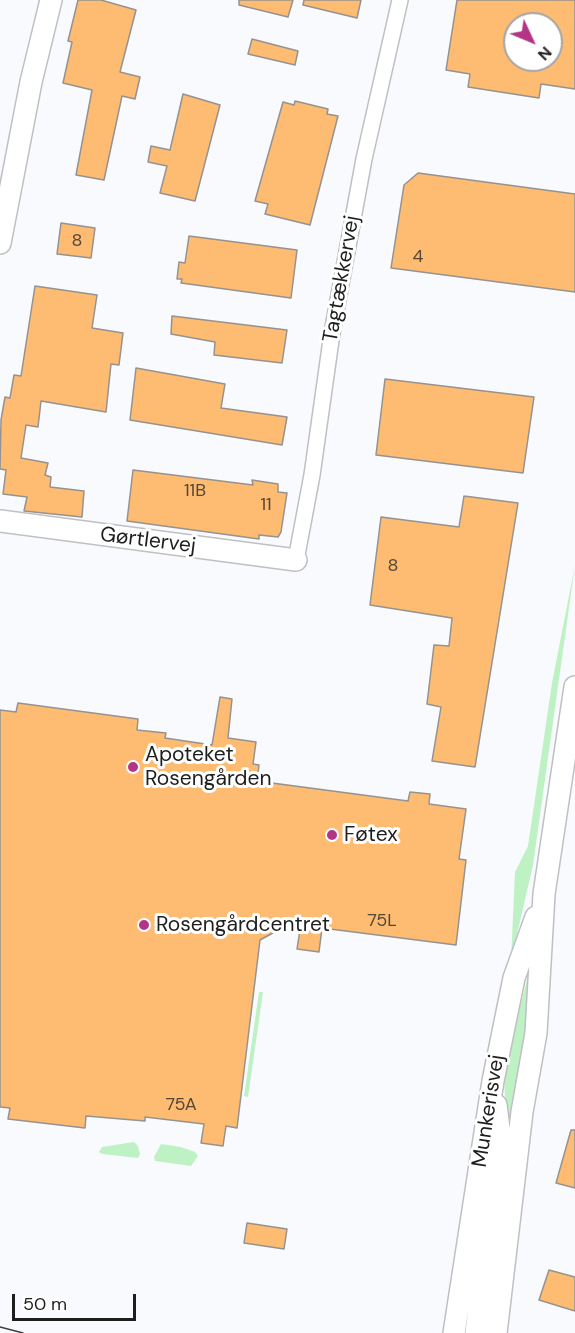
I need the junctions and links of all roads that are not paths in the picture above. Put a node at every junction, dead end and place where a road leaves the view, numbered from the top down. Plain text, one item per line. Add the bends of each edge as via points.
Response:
1 (51, 0) edge
2 (400, 0) edge
3 (0, 243) edge
4 (0, 521) edge
5 (296, 560) joint
6 (575, 687) edge
7 (544, 894) junction
8 (493, 1081) junction
9 (454, 1333) edge
10 (476, 1333) edge
11 (496, 1333) edge

1 - 3 main road
2 - 5 street, Tagtækkervej via 362,170
4 - 5 main road, Gørtlervej
6 - 7 main road, Munkerisvej
7 - 8 main road, Munkerisvej via 514,978
7 - 11 main road, Munkerisvej via 536,1033 522,1112
8 - 9 main road, Munkerisvej
8 - 10 main road via 500,1136

